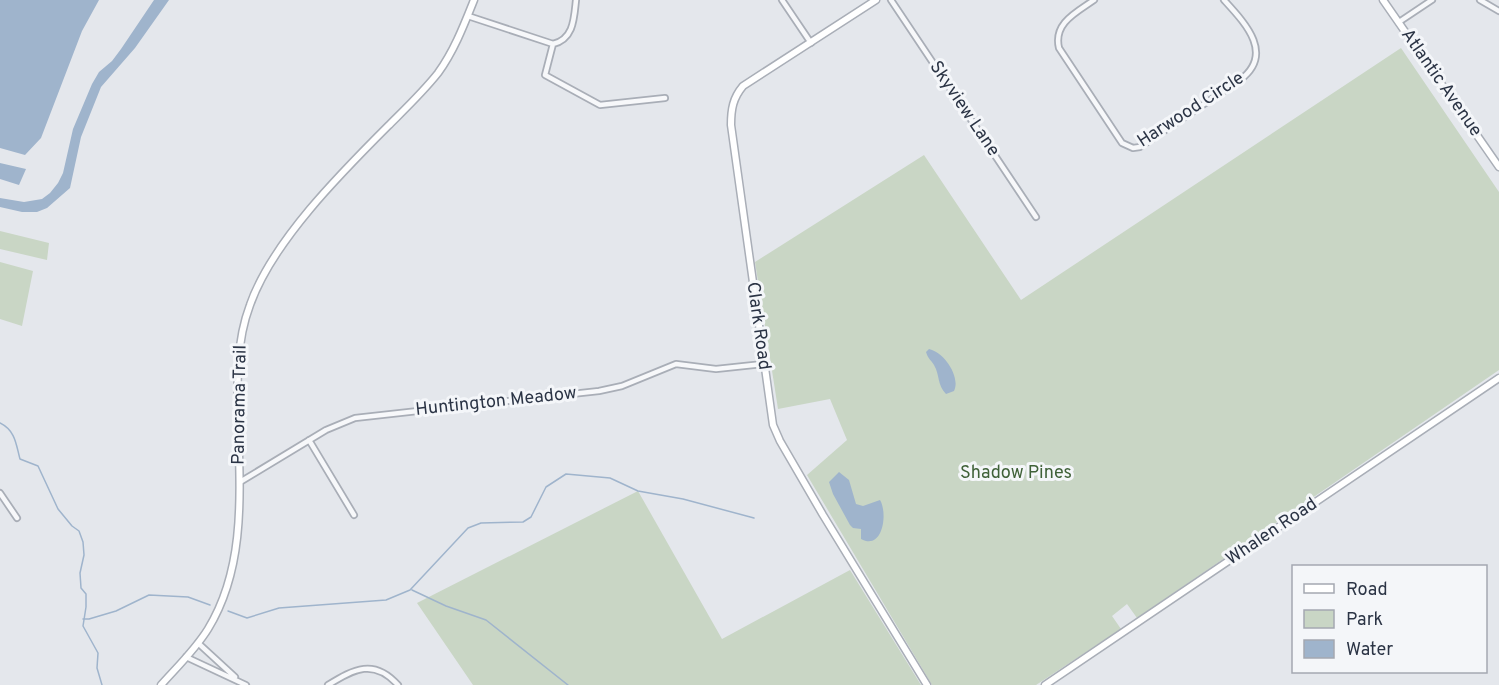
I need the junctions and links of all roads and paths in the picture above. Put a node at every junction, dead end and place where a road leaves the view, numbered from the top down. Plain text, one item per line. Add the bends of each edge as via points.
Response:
1 (474, 0) edge
2 (576, 0) edge
3 (782, 0) edge
4 (876, 0) edge
5 (891, 0) edge
6 (1094, 0) edge
7 (1224, 0) edge
8 (1383, 0) edge
9 (1432, 0) edge
10 (1480, 0) edge
11 (1499, 11) edge
12 (468, 16) junction
13 (1399, 22) junction
14 (811, 43) junction
15 (553, 44) junction
16 (665, 98) dead end
17 (1499, 167) edge
18 (1036, 217) dead end
19 (763, 364) junction
20 (1499, 378) edge
21 (309, 440) junction
22 (240, 482) junction
23 (0, 493) edge
24 (354, 515) dead end
25 (17, 518) dead end
26 (198, 643) junction
27 (186, 657) junction
28 (239, 681) junction
29 (161, 685) edge
30 (246, 685) edge
31 (328, 685) edge
32 (398, 685) edge
33 (927, 685) edge
34 (1045, 685) edge

1 - 12 street, Panorama Trail
2 - 15 street via 570,32 564,40
3 - 14 street
4 - 14 street, Clark Road
5 - 18 street, Skyview Lane
6 - 7 street, Harwood Circle via 1062,24 1059,48 1122,143 1133,148 1140,147 1251,70 1257,56 1254,40
8 - 13 street, Atlantic Avenue
9 - 13 street
10 - 11 street
12 - 15 street
12 - 22 street, Panorama Trail via 438,73 305,215 259,284 240,344
13 - 17 street, Atlantic Avenue
14 - 19 street, Clark Road via 743,86 732,106 732,136
15 - 16 street via 545,75 596,104
19 - 21 street, Huntington Meadow via 716,369 676,364 622,386 598,391 355,418
19 - 33 street, Clark Road via 770,416 780,441
20 - 34 street, Whalen Road
21 - 22 street, Huntington Meadow
21 - 24 street
22 - 26 street, Panorama Trail via 233,568 222,601
23 - 25 street
26 - 27 street, Panorama Trail
26 - 28 street
27 - 28 street
27 - 29 street, Panorama Trail
28 - 30 street
31 - 32 street via 351,671 369,668 385,673

